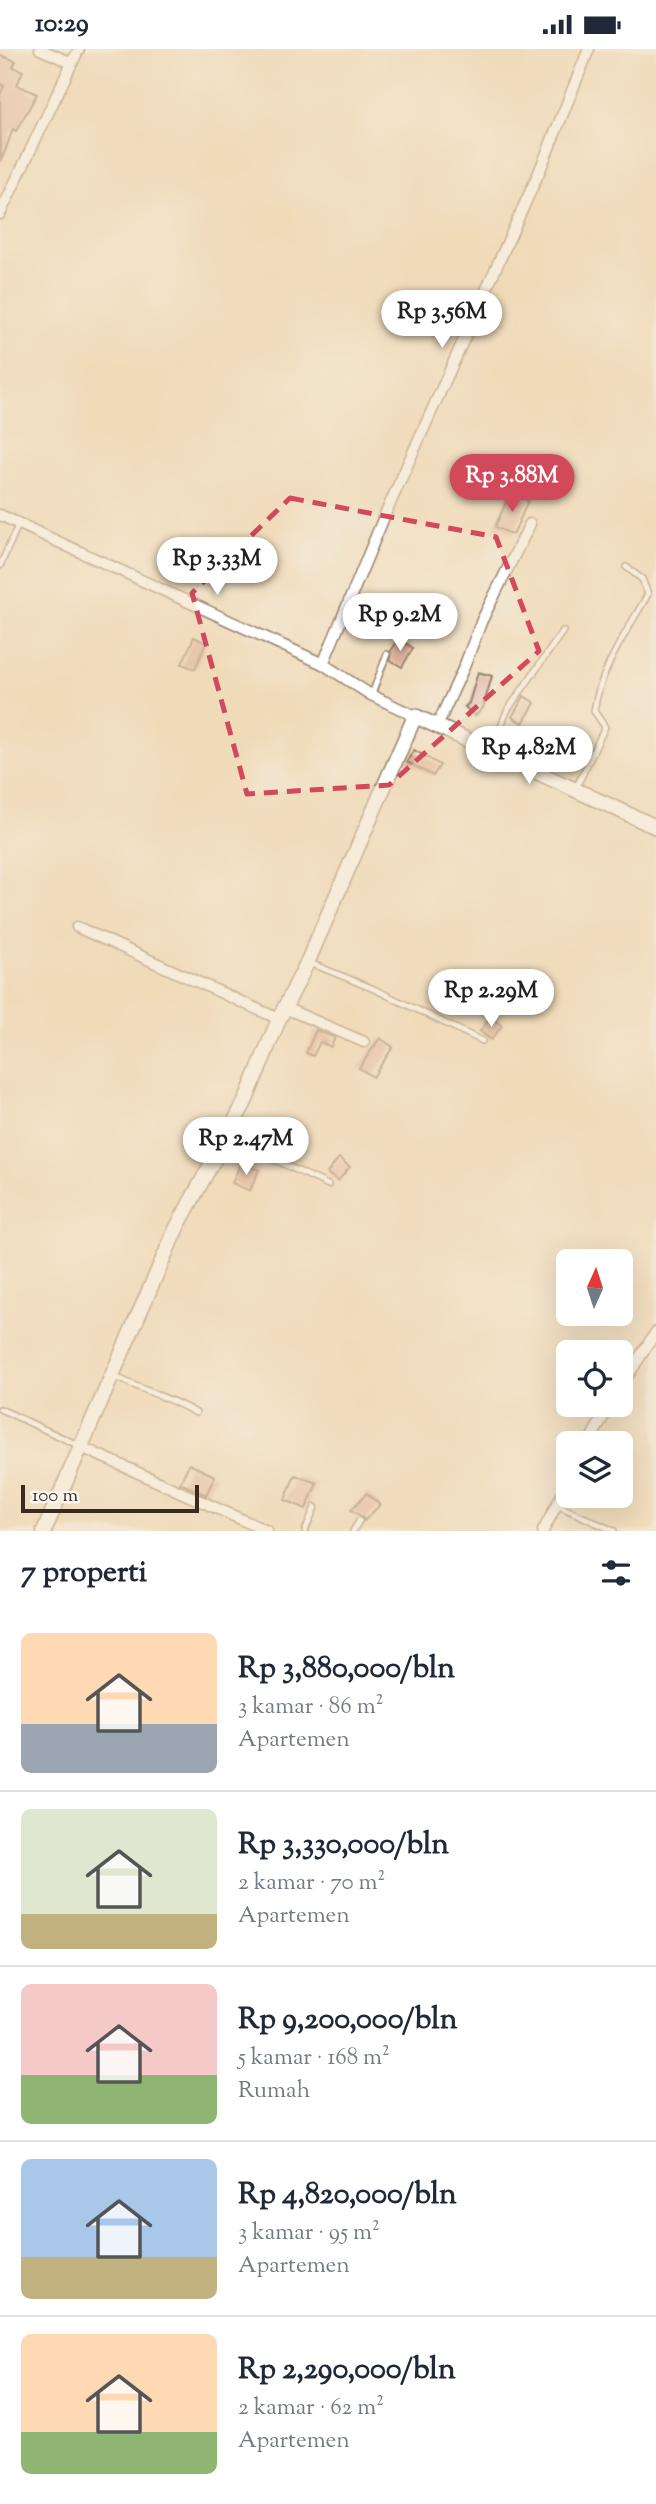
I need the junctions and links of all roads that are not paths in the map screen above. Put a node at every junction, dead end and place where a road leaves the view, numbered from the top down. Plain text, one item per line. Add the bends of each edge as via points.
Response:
1 (40, 49) edge
2 (79, 49) edge
3 (589, 49) edge
4 (72, 63) junction
5 (0, 181) edge
6 (12, 186) junction
7 (0, 213) edge
8 (0, 515) edge
9 (19, 523) junction
10 (530, 524) dead end
11 (0, 566) edge
12 (625, 567) dead end
13 (563, 631) dead end
14 (387, 654) dead end
15 (323, 664) junction
16 (371, 695) junction
17 (415, 716) junction
18 (437, 726) junction
19 (492, 750) junction
20 (576, 788) junction
21 (656, 827) edge
22 (77, 927) dead end
23 (307, 963) junction
24 (282, 1014) junction
25 (482, 1041) dead end
26 (364, 1042) dead end
27 (226, 1137) junction
28 (328, 1185) dead end
29 (656, 1332) edge
30 (633, 1368) edge
31 (113, 1375) junction
32 (0, 1409) edge
33 (196, 1413) dead end
34 (81, 1447) junction
35 (315, 1507) dead end
36 (556, 1507) edge
37 (564, 1508) edge
38 (359, 1521) dead end
39 (44, 1531) edge
40 (267, 1531) edge
41 (305, 1531) edge
42 (353, 1531) edge
43 (543, 1531) edge
44 (614, 1531) edge

1 - 4 street
2 - 4 street
3 - 15 street
4 - 6 street
5 - 6 street
6 - 7 street
8 - 9 street
9 - 11 lane
9 - 15 street
10 - 18 street
12 - 20 lane via 642,579 648,594 599,688 594,711 606,727
13 - 19 lane via 507,711
14 - 16 lane
15 - 16 street
16 - 17 street
17 - 18 street
17 - 23 street
18 - 19 street
19 - 20 street
20 - 21 street
22 - 24 street
23 - 24 street
23 - 25 lane via 374,989
24 - 26 street
24 - 27 street
27 - 28 lane
27 - 31 street via 189,1202
29 - 30 street
31 - 33 lane
31 - 34 street
32 - 34 lane
34 - 39 street
34 - 40 street
35 - 41 lane
36 - 43 street
37 - 44 lane
38 - 42 lane

